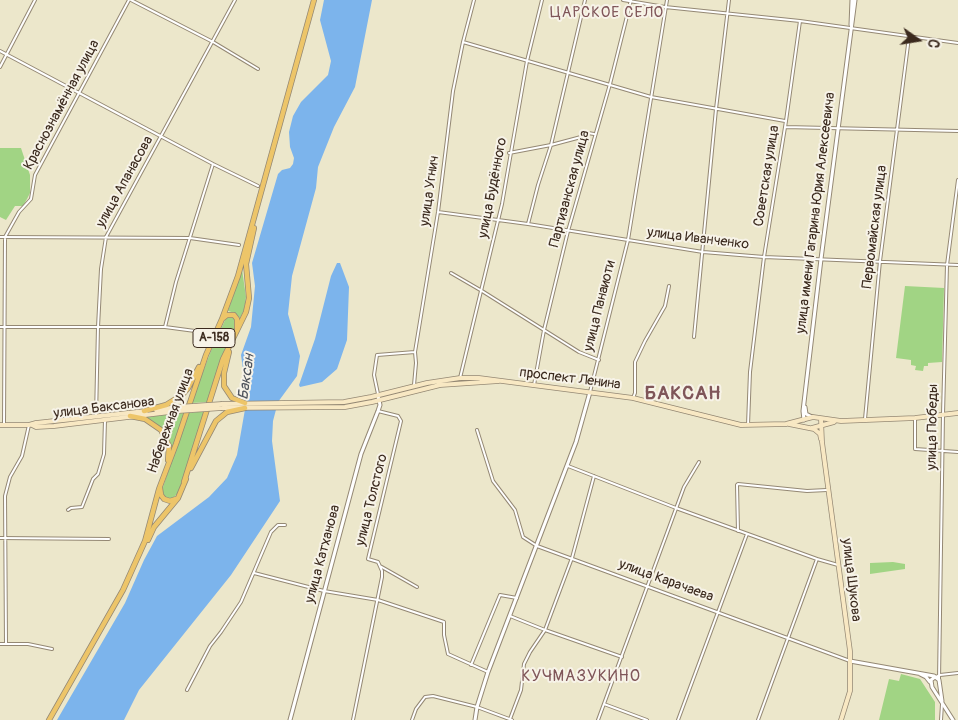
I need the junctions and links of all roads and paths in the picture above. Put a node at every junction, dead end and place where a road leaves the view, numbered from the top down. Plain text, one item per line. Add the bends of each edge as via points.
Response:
1 (36, 0) edge
2 (130, 0) edge
3 (235, 0) edge
4 (314, 0) edge
5 (474, 0) edge
6 (542, 0) edge
7 (585, 0) edge
8 (623, 0) edge
9 (667, 0) edge
10 (729, 0) edge
11 (854, 0) edge
12 (631, 1) edge
13 (666, 7) junction
14 (727, 14) junction
15 (800, 21) junction
16 (851, 28) junction
17 (909, 36) junction
18 (212, 42) junction
19 (463, 42) junction
20 (958, 43) edge
21 (0, 51) edge
22 (7, 54) junction
23 (527, 61) junction
24 (0, 67) edge
25 (258, 69) dead end
26 (568, 72) junction
27 (610, 84) junction
28 (80, 93) junction
29 (651, 97) junction
30 (716, 108) junction
31 (786, 121) junction
32 (785, 126) junction
33 (838, 128) junction
34 (898, 129) junction
35 (958, 130) edge
36 (595, 134) junction
37 (162, 136) junction
38 (550, 145) junction
39 (510, 153) junction
40 (213, 164) junction
41 (958, 180) edge
42 (258, 186) dead end
43 (258, 203) junction
44 (438, 212) junction
45 (498, 220) junction
46 (528, 224) junction
47 (568, 231) junction
48 (0, 237) edge
49 (4, 237) junction
50 (106, 237) junction
51 (190, 238) junction
52 (628, 240) junction
53 (239, 245) dead end
54 (703, 252) junction
55 (764, 257) junction
56 (822, 259) junction
57 (880, 262) junction
58 (947, 265) junction
59 (958, 265) edge
60 (451, 273) dead end
61 (669, 286) dead end
62 (482, 291) junction
63 (222, 319) junction
64 (0, 327) edge
65 (4, 327) junction
66 (165, 327) junction
67 (98, 328) junction
68 (544, 330) junction
69 (210, 332) dead end
70 (236, 334) junction
71 (694, 336) dead end
72 (233, 340) junction
73 (415, 352) junction
74 (206, 355) junction
75 (598, 360) junction
76 (460, 378) junction
77 (498, 381) junction
78 (414, 386) junction
79 (534, 386) junction
80 (590, 392) junction
81 (379, 398) junction
82 (633, 398) junction
83 (805, 401) junction
84 (245, 406) junction
85 (178, 409) junction
86 (144, 411) junction
87 (378, 411) junction
88 (958, 413) edge
89 (943, 414) junction
90 (130, 416) junction
91 (812, 417) junction
92 (803, 418) junction
93 (915, 418) junction
94 (97, 419) junction
95 (821, 419) junction
96 (105, 420) junction
97 (865, 420) junction
98 (838, 421) junction
99 (786, 424) junction
100 (2, 425) edge
101 (30, 425) junction
102 (748, 425) junction
103 (824, 425) junction
104 (808, 427) junction
105 (477, 430) dead end
106 (822, 441) junction
107 (942, 451) junction
108 (958, 452) edge
109 (698, 462) dead end
110 (567, 466) junction
111 (166, 472) junction
112 (594, 476) junction
113 (184, 482) junction
114 (160, 484) junction
115 (829, 490) junction
116 (178, 498) junction
117 (676, 508) junction
118 (68, 510) dead end
119 (285, 525) dead end
120 (738, 531) junction
121 (747, 534) junction
122 (0, 538) edge
123 (5, 538) junction
124 (109, 539) dead end
125 (537, 546) junction
126 (572, 558) junction
127 (817, 560) junction
128 (838, 565) junction
129 (380, 566) junction
130 (254, 573) junction
131 (129, 577) junction
132 (648, 586) junction
133 (417, 587) dead end
134 (324, 591) junction
135 (516, 598) junction
136 (378, 600) junction
137 (718, 612) junction
138 (510, 616) junction
139 (546, 630) junction
140 (787, 639) junction
141 (0, 644) edge
142 (6, 644) junction
143 (52, 649) dead end
144 (622, 657) junction
145 (850, 661) junction
146 (471, 665) junction
147 (488, 672) junction
148 (917, 672) junction
149 (958, 672) edge
150 (940, 675) junction
151 (938, 680) junction
152 (931, 683) junction
153 (188, 690) dead end
154 (942, 701) junction
155 (604, 704) junction
156 (477, 707) junction
157 (49, 720) edge
158 (290, 720) edge
159 (353, 720) edge
160 (412, 720) edge
161 (475, 720) edge
162 (511, 720) edge
163 (598, 720) edge
164 (647, 720) edge
165 (678, 720) edge
166 (758, 720) edge
167 (841, 720) edge
168 (941, 720) edge
169 (953, 720) edge

1 - 22 street
2 - 18 street
2 - 28 street, Краснознамённая улица
3 - 18 street, улица Апанасова
4 - 43 main road, Набережная улица / А-158
5 - 19 street, улица Угнич
6 - 23 street, улица Будённого
7 - 26 street
8 - 12 street
9 - 13 street, улица Панаиоти
10 - 14 street
11 - 16 street, улица имени Гагарина Юрия Алексеевича
12 - 13 street
12 - 27 street, Партизанская улица
13 - 14 street
13 - 29 street, улица Панаиоти
14 - 15 street
14 - 30 street
15 - 16 street
15 - 31 street, Советская улица
16 - 17 street
16 - 33 street, улица имени Гагарина Юрия Алексеевича
17 - 20 street
17 - 34 street, Первомайская улица
18 - 25 street
18 - 37 street, улица Апанасова
19 - 23 street
19 - 44 street, улица Угнич via 453,91
21 - 22 street
22 - 24 street
22 - 28 street
23 - 26 street
23 - 39 street, улица Будённого
26 - 27 street
26 - 38 street
27 - 29 street
27 - 36 street, Партизанская улица
28 - 37 street
28 - 49 street, Краснознамённая улица via 35,176 31,199
29 - 30 street
29 - 52 street, улица Панаиоти
30 - 31 street
30 - 54 street
31 - 32 street, Советская улица
32 - 33 street
32 - 55 street, Советская улица
33 - 34 street
33 - 56 street, улица имени Гагарина Юрия Алексеевича
34 - 35 street
34 - 57 street, Первомайская улица
36 - 38 street via 588,133
36 - 47 street, Партизанская улица
37 - 40 street
37 - 50 street, улица Апанасова
38 - 39 street
38 - 46 street
39 - 45 street, улица Будённого
40 - 42 street
40 - 51 street
41 - 58 street, улица Победы
43 - 63 main road, Набережная улица / А-158 via 238,276
43 - 70 main road, А-158 via 246,264 248,304
44 - 45 street, улица Иванченко
44 - 73 street, улица Угнич
45 - 46 street, улица Иванченко
45 - 62 street, улица Будённого
46 - 47 street, улица Иванченко
47 - 52 street, улица Иванченко
47 - 68 street, Партизанская улица
48 - 49 street
49 - 50 street
49 - 65 street
50 - 51 street
50 - 67 street, улица Апанасова
51 - 53 street
51 - 66 street
52 - 54 street, улица Иванченко
52 - 75 street, улица Панаиоти
54 - 55 street, улица Иванченко
54 - 71 street
55 - 56 street, улица Иванченко
55 - 102 street, Советская улица via 750,372
56 - 57 street, улица Иванченко
56 - 83 street, улица имени Гагарина Юрия Алексеевича
57 - 58 street, улица Иванченко
57 - 97 street, Первомайская улица
58 - 59 street, улица Иванченко
58 - 89 street, улица Победы
60 - 62 street
61 - 82 street via 665,306 635,362
62 - 68 street
62 - 76 street, улица Будённого
63 - 70 main road via 230,314 236,317
63 - 74 main road, Набережная улица / А-158
64 - 65 street
65 - 67 street
65 - 100 street
66 - 67 street
66 - 69 street
67 - 94 street, улица Апанасова
68 - 75 street
68 - 79 street, Партизанская улица
70 - 72 main road, А-158
72 - 84 main road via 224,369 224,386 232,398
72 - 113 main road, А-158 via 223,359
73 - 78 street, улица Угнич
73 - 81 street via 377,355 374,374
74 - 86 main road via 182,395 166,405
74 - 111 main road, Набережная улица / А-158
75 - 80 street, улица Панаиоти
76 - 77 main road, проспект Ленина
76 - 78 main road, проспект Ленина
77 - 79 main road, проспект Ленина
77 - 81 main road, проспект Ленина via 440,385
78 - 81 main road, проспект Ленина
79 - 80 main road, проспект Ленина
80 - 82 main road, проспект Ленина
80 - 110 street, улица Панаиоти
81 - 84 main road
81 - 87 street, улица Катханова
82 - 102 main road, проспект Ленина
83 - 91 street via 806,414
83 - 92 street, улица имени Гагарина Юрия Алексеевича
84 - 85 main road, bridge
84 - 113 main road via 216,420
85 - 86 main road, улица Баксанова
85 - 90 main road, улица Баксанова
86 - 94 main road, улица Баксанова
87 - 129 street, улица Толстого via 398,416 400,421 368,559
87 - 134 street, улица Катханова via 361,454
88 - 89 main road
89 - 93 main road
89 - 107 street, улица Победы
90 - 96 main road, улица Баксанова
90 - 111 main road via 147,420 163,434 170,451
91 - 92 main road
91 - 95 main road
92 - 99 main road
92 - 104 main road
93 - 97 main road
93 - 107 street via 915,449
94 - 96 main road, улица Баксанова
94 - 101 main road, улица Баксанова
95 - 98 main road
95 - 103 main road, улица Шукова
96 - 118 street via 104,454 98,474 82,507
97 - 98 main road
98 - 103 main road
99 - 102 main road, проспект Ленина
99 - 104 main road
100 - 101 main road, улица Баксанова
101 - 123 street via 22,456 6,487
103 - 104 main road
103 - 106 main road, улица Шукова
104 - 106 main road via 818,432
105 - 125 street, улица Карачаева via 493,480 516,510 523,537
106 - 115 main road, улица Шукова
107 - 108 street
107 - 150 street, улица Победы
109 - 117 street
110 - 112 street
110 - 125 street, улица Панаиоти
111 - 114 main road, Набережная улица / А-158
112 - 117 street
112 - 126 street
113 - 116 main road, А-158
114 - 116 main road via 164,500
114 - 131 main road, Набережная улица / А-158 via 147,535
115 - 120 street via 738,484
115 - 128 main road, улица Шукова
116 - 131 main road, А-158 via 154,527
117 - 120 street
117 - 132 street
119 - 130 street via 278,525 271,532
120 - 121 street
121 - 127 street
121 - 137 street
122 - 123 street
123 - 124 street
123 - 142 street
125 - 126 street, улица Карачаева
125 - 135 street, улица Панаиоти
126 - 132 street, улица Карачаева
126 - 139 street
127 - 128 street
127 - 140 street
128 - 145 main road, улица Шукова
129 - 133 street
129 - 136 street via 382,577
130 - 134 street
130 - 153 street via 241,602 210,646
131 - 157 main road, Набережная улица / А-158
132 - 137 street, улица Карачаева
132 - 144 street
134 - 136 street
134 - 158 street, улица Катханова
135 - 138 street, улица Панаиоти
135 - 146 street via 500,595
136 - 146 street via 444,622 448,654
136 - 159 street
137 - 140 street, улица Карачаева
137 - 165 street
138 - 139 street
138 - 147 street, улица Панаиоти
139 - 144 street
139 - 162 street via 524,664 521,690
140 - 145 street, улица Карачаева
140 - 166 street
141 - 142 street
142 - 143 street
144 - 155 street
145 - 148 street, улица Карачаева
145 - 167 main road, улица Шукова via 850,691
146 - 147 street
147 - 156 street, улица Панаиоти
148 - 151 street, улица Карачаева
148 - 152 street
149 - 150 street
150 - 151 street, улица Победы
151 - 152 street via 932,679
151 - 152 street via 936,686
151 - 154 street
152 - 154 street
154 - 168 street
154 - 169 street
155 - 163 street
155 - 164 street
156 - 160 street via 433,696 424,697
156 - 161 street, улица Панаиоти
156 - 162 street

